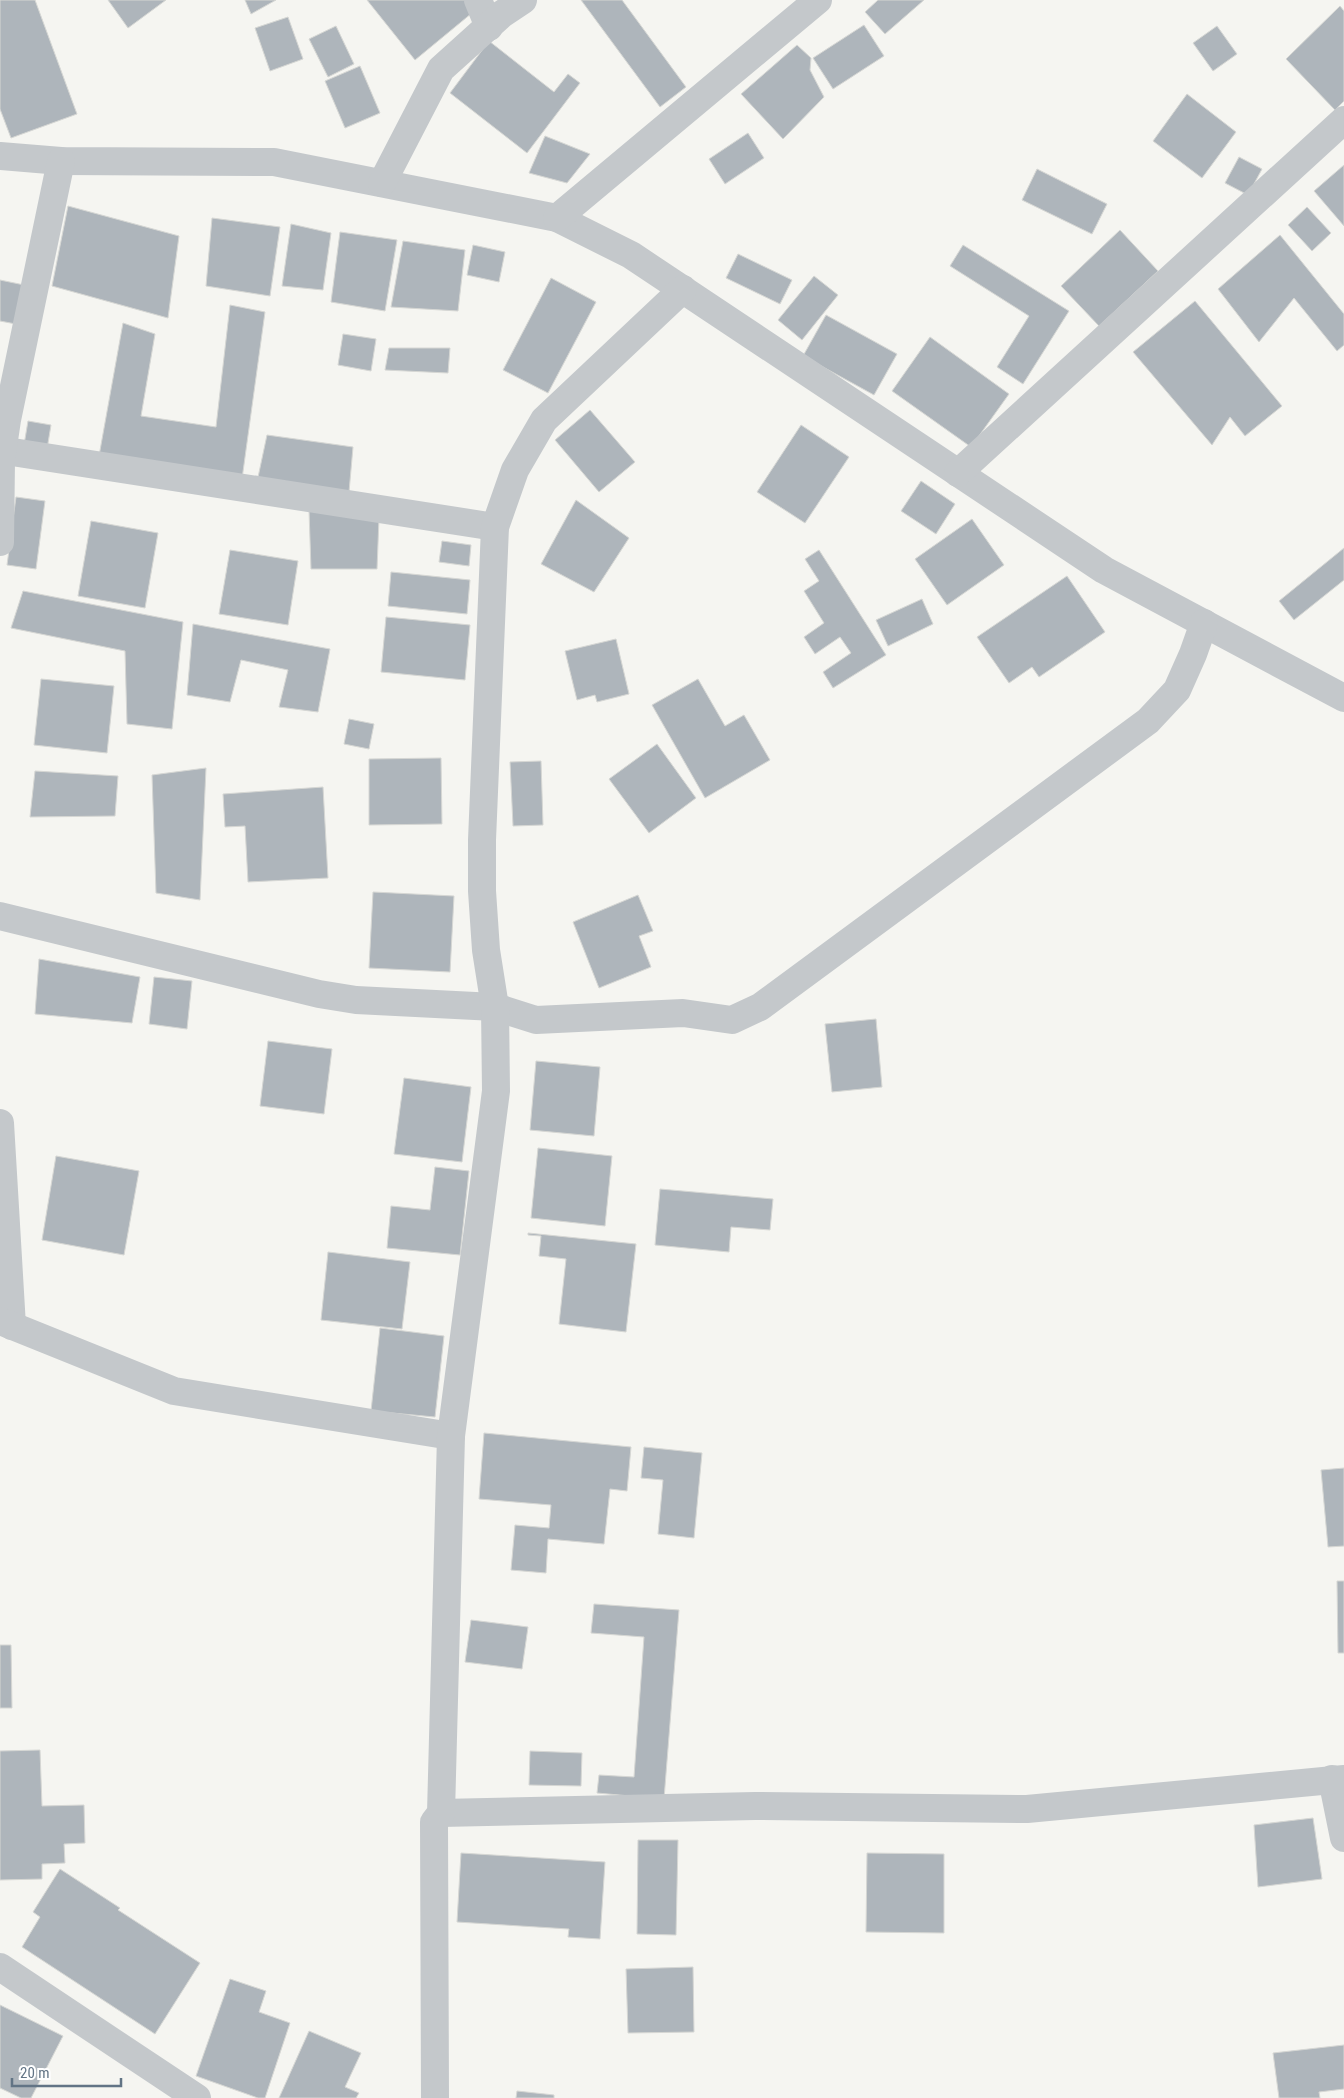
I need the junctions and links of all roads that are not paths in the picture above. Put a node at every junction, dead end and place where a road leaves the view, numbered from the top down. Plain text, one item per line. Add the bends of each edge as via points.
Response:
1 (478, 0) edge
2 (523, 0) edge
3 (818, 0) edge
4 (489, 27) junction
5 (1344, 120) edge
6 (0, 156) edge
7 (61, 161) junction
8 (382, 183) junction
9 (557, 218) junction
10 (683, 289) junction
11 (1, 450) edge
12 (958, 474) junction
13 (495, 527) junction
14 (0, 542) edge
15 (1204, 623) junction
16 (1344, 698) edge
17 (0, 916) edge
18 (496, 1006) junction
19 (0, 1123) edge
20 (6, 1324) edge
21 (451, 1436) junction
22 (1338, 1779) edge
23 (441, 1813) junction
24 (1344, 1838) edge
25 (0, 1967) edge
26 (198, 2098) edge
27 (435, 2098) edge

1 - 4 street
2 - 4 street
3 - 9 street
4 - 8 street via 442,69
5 - 12 street
6 - 7 street
7 - 8 street via 274,162
7 - 11 street
8 - 9 street
9 - 10 street via 631,255
10 - 12 street
10 - 13 street via 544,420 515,470
11 - 13 street
11 - 14 street
12 - 15 street via 1104,570
13 - 18 street via 482,874 486,950
15 - 16 street
15 - 18 street via 1177,690 1148,721 760,1007 732,1020 683,1013 536,1020
17 - 18 street via 319,994 356,1000
18 - 21 street via 496,1091
19 - 20 street
20 - 21 street via 174,1391
21 - 23 street
22 - 23 street via 1027,1809 755,1806
22 - 24 street
23 - 27 street via 434,1822
25 - 26 street

